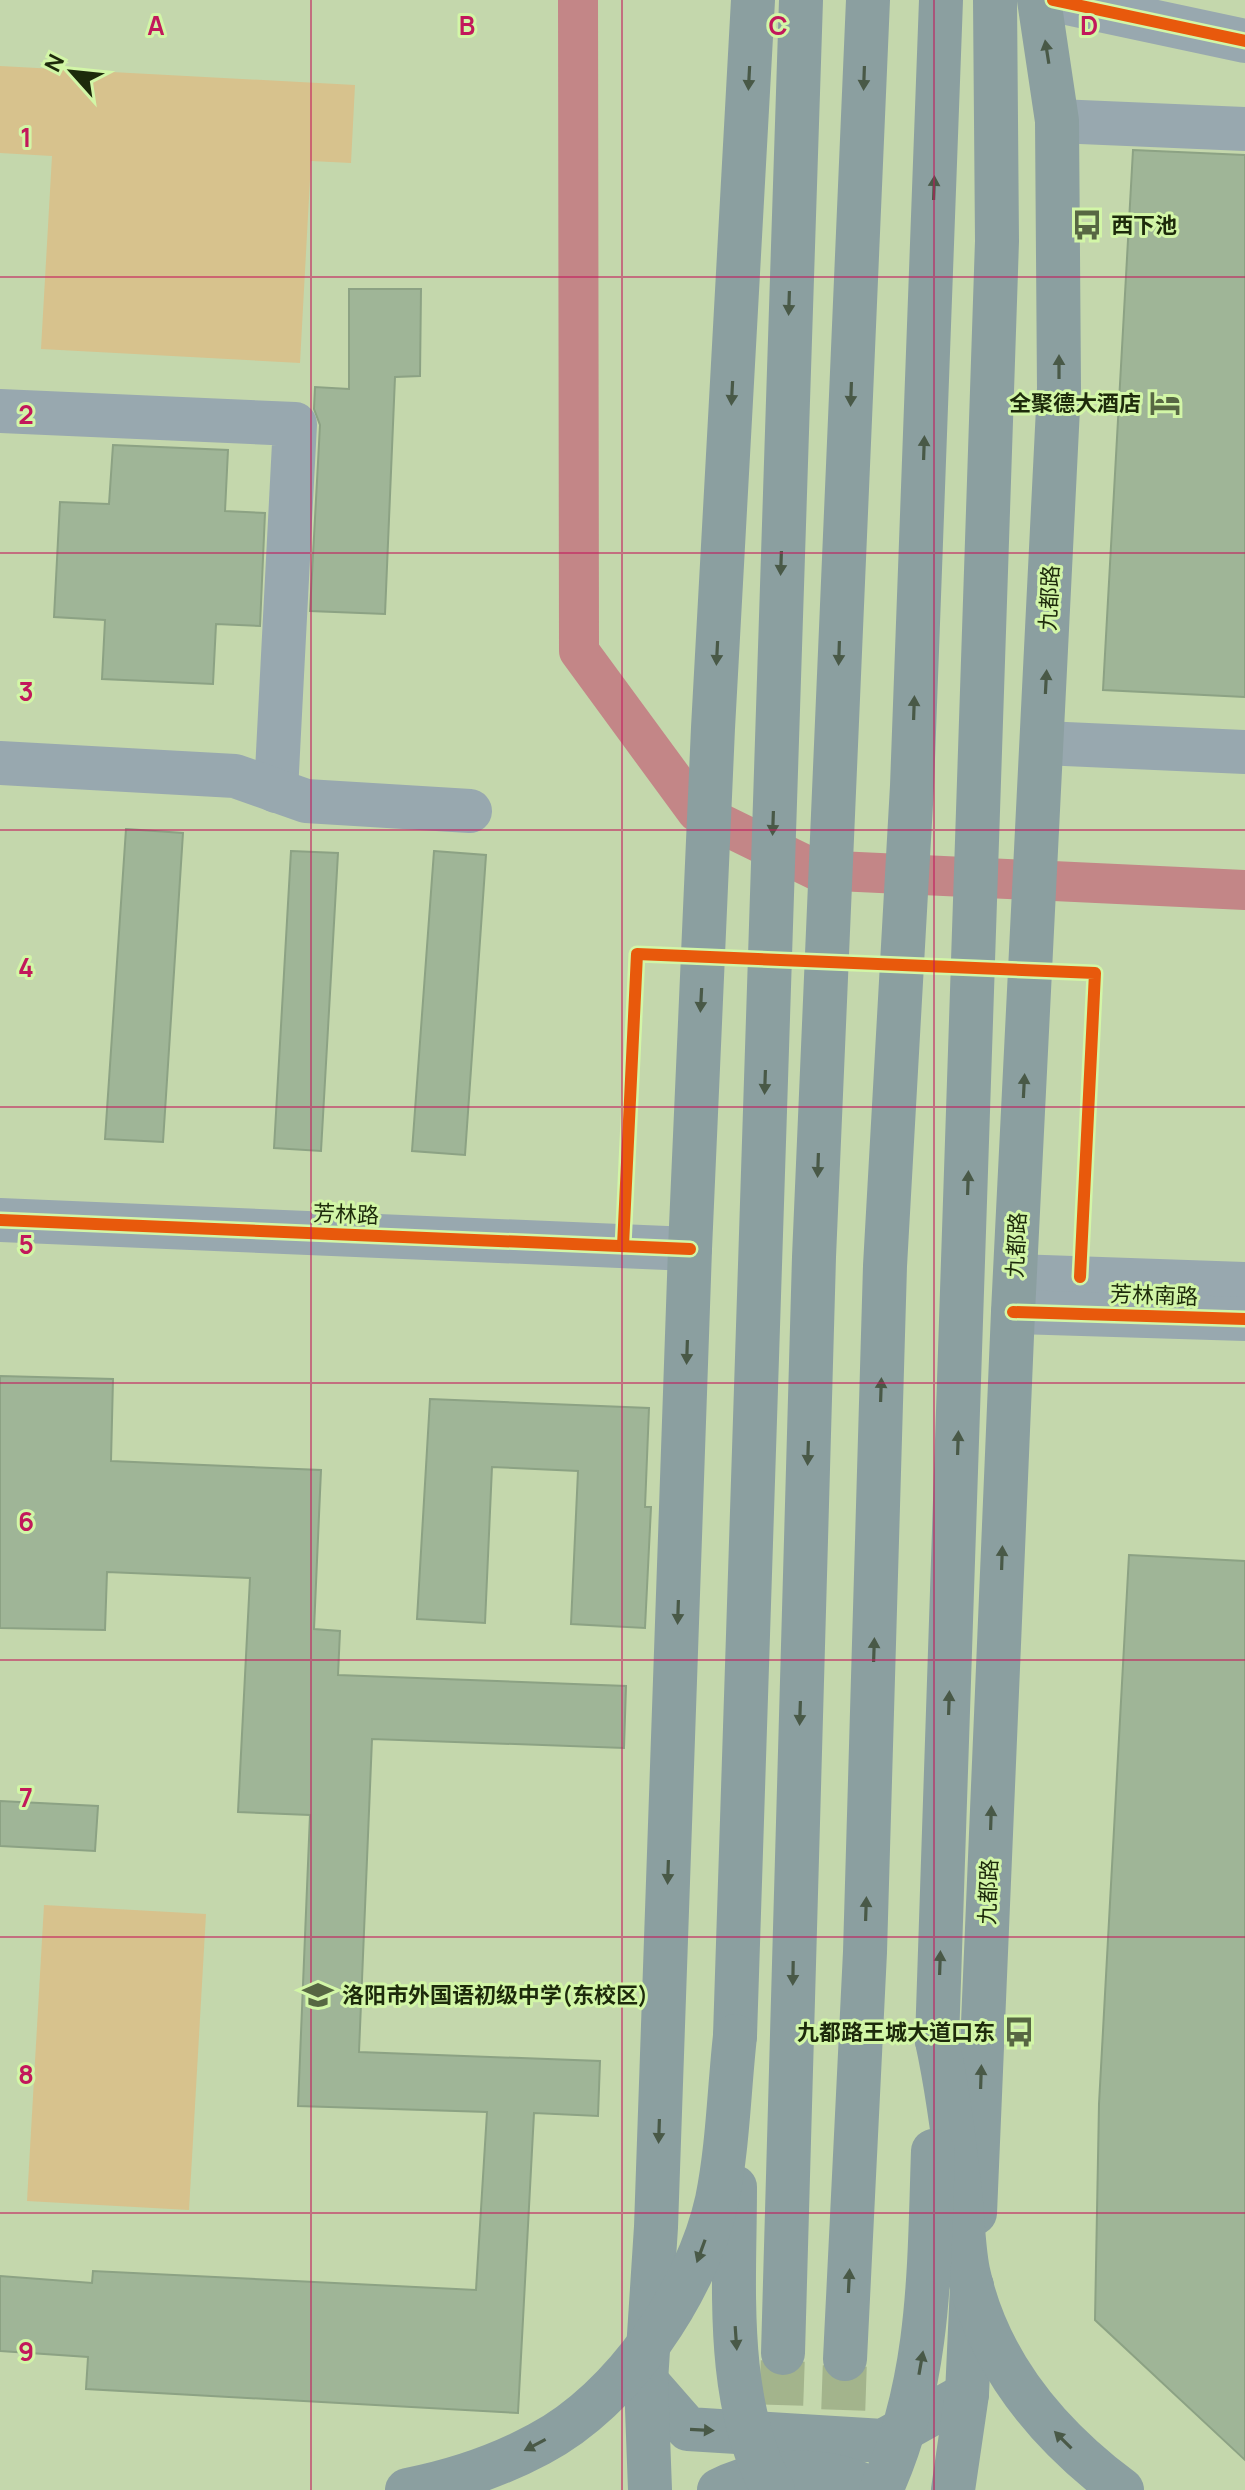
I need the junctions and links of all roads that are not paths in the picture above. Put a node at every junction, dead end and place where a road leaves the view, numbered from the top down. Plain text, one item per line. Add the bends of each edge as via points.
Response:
1 (753, 0) edge
2 (801, 0) edge
3 (868, 0) edge
4 (941, 0) edge
5 (995, 0) edge
6 (1039, 0) edge
7 (1053, 0) edge
8 (1245, 41) edge
9 (1057, 121) junction
10 (1245, 129) edge
11 (1, 418) edge
12 (1043, 743) junction
13 (1245, 752) edge
14 (0, 763) edge
15 (276, 791) junction
16 (470, 811) dead end
17 (0, 1220) edge
18 (0, 1245) edge
19 (690, 1262) junction
20 (1245, 1284) edge
21 (1014, 1294) junction
22 (1245, 1319) edge
23 (735, 2036) junction
24 (937, 2041) junction
25 (783, 2353) tunnel mouth
26 (845, 2359) tunnel mouth
27 (646, 2381) junction
28 (967, 2394) junction
29 (407, 2490) edge
30 (650, 2490) edge
31 (719, 2490) edge
32 (773, 2490) edge
33 (873, 2490) edge
34 (881, 2490) edge
35 (953, 2490) edge
36 (1122, 2490) edge

1 -> 19 main road
2 -> 23 main road
3 -> 25 main road via 812,1320
26 -> 4 main road via 865,1952 885,1266 912,786
24 -> 5 main road via 997,241
9 -> 6 main road, 九都路
7 - 8 street
9 - 10 street
12 -> 9 main road, 九都路 via 1059,388
11 - 15 street via 295,424
12 - 13 street
21 -> 12 main road, 九都路
14 - 15 street via 235,776
15 - 16 street via 306,801
17 - 19 street, 芳林路
18 - 19 street, 芳林路
19 -> 27 main road
20 - 21 street, 芳林南路
21 - 22 street, 芳林南路
28 -> 21 main road, 九都路
23 -> 29 main road, bridge via 717,2200 696,2264 667,2317 610,2388 551,2436 473,2472
23 -> 32 main road, bridge via 738,2372 756,2449
34 -> 24 main road, bridge via 910,2415 926,2335
36 -> 24 main road, bridge via 1075,2453 1028,2402 979,2312 968,2269 951,2104
27 -> 28 main road via 688,2429 883,2441
27 - 30 main road
28 - 35 main road, 九都路
31 - 33 main road via 795,2473

